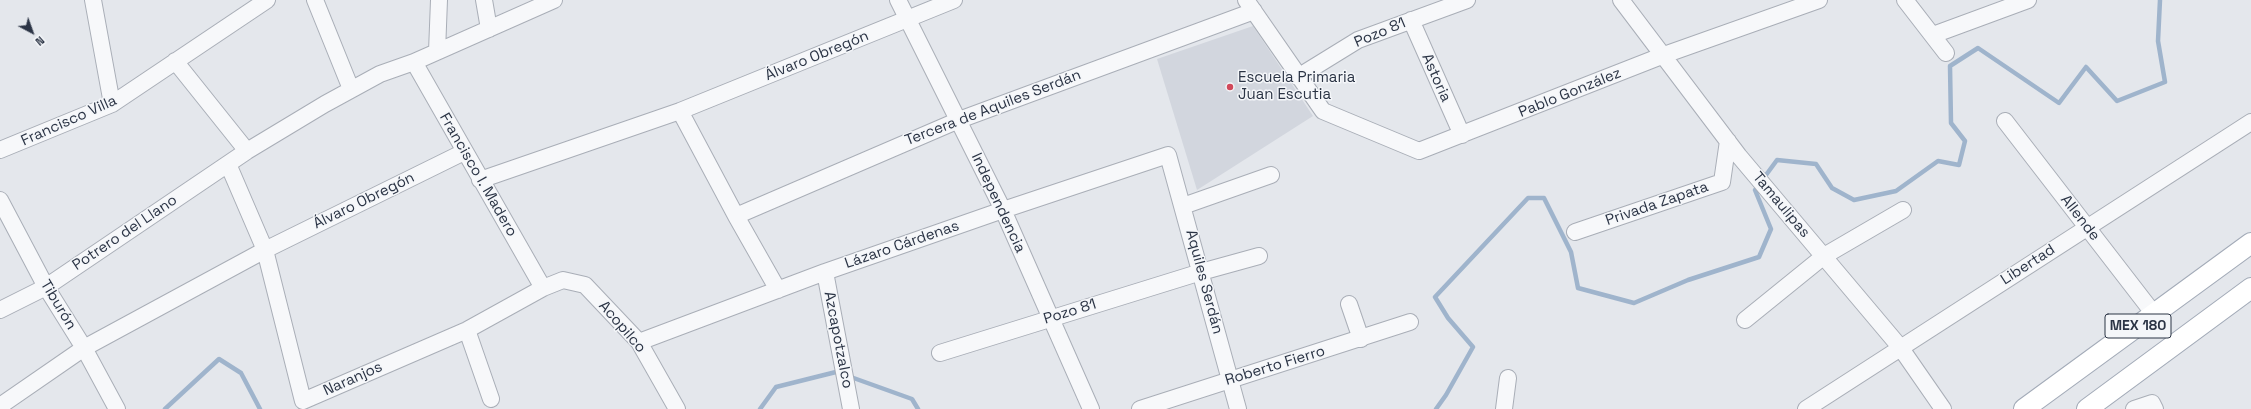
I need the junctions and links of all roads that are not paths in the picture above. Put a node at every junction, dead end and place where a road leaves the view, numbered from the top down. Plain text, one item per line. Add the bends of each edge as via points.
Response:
1 (93, 0) edge
2 (267, 0) edge
3 (315, 0) edge
4 (439, 0) edge
5 (484, 0) edge
6 (554, 0) edge
7 (898, 0) edge
8 (954, 0) edge
9 (1467, 0) edge
10 (1621, 0) edge
11 (1819, 0) edge
12 (1905, 0) edge
13 (2028, 0) edge
14 (1250, 3) edge
15 (908, 19) junction
16 (1411, 20) junction
17 (488, 29) junction
18 (1933, 35) junction
19 (437, 52) junction
20 (1946, 53) dead end
21 (1664, 55) junction
22 (175, 61) junction
23 (414, 62) junction
24 (1298, 77) junction
25 (351, 89) junction
26 (112, 104) junction
27 (680, 110) junction
28 (959, 120) junction
29 (2005, 122) dead end
30 (2251, 122) edge
31 (1462, 135) junction
32 (1728, 141) junction
33 (1, 147) edge
34 (248, 151) junction
35 (464, 152) junction
36 (1168, 155) joint
37 (228, 164) junction
38 (1270, 175) dead end
39 (480, 180) junction
40 (0, 200) edge
41 (1183, 206) junction
42 (1003, 210) junction
43 (1903, 210) dead end
44 (736, 216) junction
45 (2087, 227) junction
46 (1575, 232) dead end
47 (2251, 243) edge
48 (265, 250) junction
49 (1259, 256) dead end
50 (1824, 256) junction
51 (825, 272) junction
52 (1201, 272) junction
53 (46, 287) junction
54 (543, 288) junction
55 (2251, 288) edge
56 (778, 290) junction
57 (1349, 304) dead end
58 (0, 310) edge
59 (2154, 314) junction
60 (1051, 317) junction
61 (1745, 320) dead end
62 (1410, 322) dead end
63 (467, 330) junction
64 (1361, 339) junction
65 (639, 342) junction
66 (1900, 347) junction
67 (84, 348) junction
68 (940, 353) dead end
69 (1508, 378) dead end
70 (1230, 380) junction
71 (491, 399) dead end
72 (0, 406) edge
73 (117, 409) edge
74 (677, 409) edge
75 (851, 409) edge
76 (1091, 409) edge
77 (1140, 409) edge
78 (1238, 409) edge
79 (1504, 409) edge
80 (1806, 409) edge
81 (1943, 409) edge
82 (2024, 409) edge
83 (2087, 409) edge
84 (2134, 409) edge
85 (2155, 409) edge

1 - 26 street
2 - 22 street, Francisco Villa
3 - 25 street
4 - 19 street
5 - 17 street
6 - 17 street
7 - 15 street, Independencia
8 - 15 street, Álvaro Obregón
9 - 16 street, Pozo 81
10 - 21 street, Tamaulipas
11 - 21 street, Pablo González
12 - 18 street
13 - 18 street
14 - 24 street
14 - 28 street, Tercera de Aquiles Serdán
15 - 27 street, Álvaro Obregón
15 - 28 street, Independencia
16 - 24 street, Pozo 81 via 1358,40
16 - 31 street, Astoria
17 - 19 street
18 - 20 street
19 - 23 street
21 - 31 street, Pablo González
21 - 32 street, Tamaulipas
22 - 26 street, Francisco Villa
22 - 34 street
23 - 25 street via 380,74
23 - 35 street, Francisco I. Madero
24 - 31 street, Pablo González via 1323,111 1419,151
25 - 34 street
26 - 33 street, Francisco Villa
27 - 39 street, Álvaro Obregón
27 - 44 street
28 - 42 street, Independencia
28 - 44 street, Tercera de Aquiles Serdán
29 - 45 street, Allende
30 - 45 street, Libertad
32 - 46 street, Privada Zapata via 1722,182
32 - 50 street, Tamaulipas
34 - 37 street, Potrero del Llano
35 - 39 street, Francisco I. Madero
35 - 48 street, Álvaro Obregón
36 - 41 street, Aquiles Serdán
36 - 42 street, Lázaro Cárdenas
37 - 48 street, Naranjos
37 - 53 street, Potrero del Llano
38 - 41 street
39 - 54 street, Francisco I. Madero
40 - 53 street, Tiburón
41 - 52 street, Aquiles Serdán
42 - 51 street, Lázaro Cárdenas
42 - 60 street, Independencia
43 - 50 street
44 - 56 street
45 - 59 street, Allende
45 - 66 street, Libertad
47 - 59 main road, MEX 180
48 - 63 street, Naranjos via 303,401
48 - 67 street
49 - 52 street, Pozo 81
50 - 61 street
50 - 66 street, Tamaulipas
51 - 56 street, Lázaro Cárdenas
51 - 75 street, Azcapotzalco
52 - 60 street, Pozo 81
52 - 70 street, Aquiles Serdán
53 - 58 street, Potrero del Llano
53 - 67 street, Tiburón
54 - 63 street, Naranjos
54 - 65 street, Acopilco via 563,280 585,285
55 - 83 main road, MEX 180
56 - 65 street, Lázaro Cárdenas
57 - 64 street
59 - 82 main road, MEX 180
60 - 68 street, Pozo 81
60 - 76 street, Independencia
62 - 64 street, Roberto Fierro
63 - 71 street
64 - 70 street, Roberto Fierro
65 - 74 street, Acopilco
66 - 80 street, Libertad
66 - 81 street, Tamaulipas
67 - 72 street
67 - 73 street, Tiburón
69 - 79 street
70 - 77 street, Roberto Fierro
70 - 78 street, Aquiles Serdán
84 - 85 street via 2152,403

